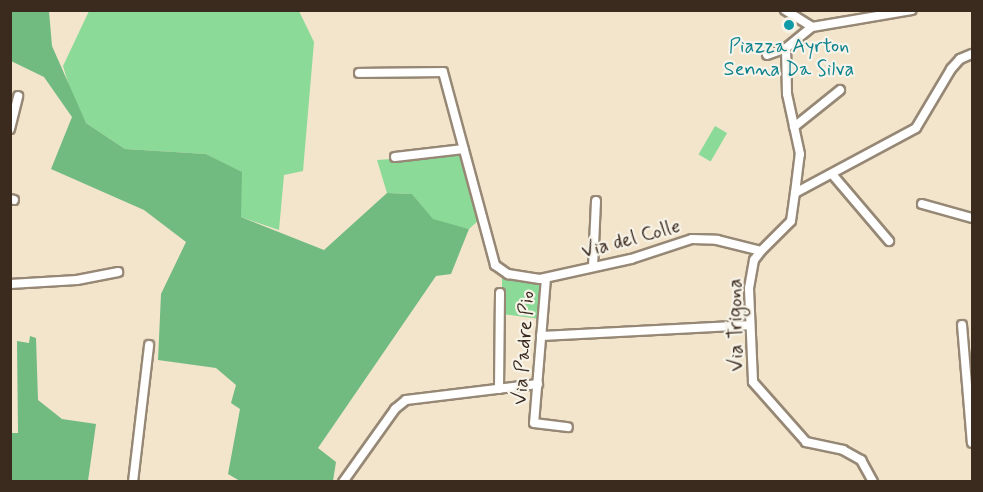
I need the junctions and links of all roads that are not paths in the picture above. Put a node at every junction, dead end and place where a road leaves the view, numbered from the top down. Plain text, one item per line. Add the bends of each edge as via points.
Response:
1 (785, 10) edge
2 (912, 10) edge
3 (812, 27) junction
4 (786, 48) junction
5 (972, 54) edge
6 (767, 55) dead end
7 (358, 73) dead end
8 (840, 90) dead end
9 (18, 96) dead end
10 (794, 127) junction
11 (10, 129) edge
12 (464, 149) junction
13 (395, 157) dead end
14 (832, 174) junction
15 (795, 193) junction
16 (596, 201) dead end
17 (922, 204) dead end
18 (972, 218) edge
19 (889, 242) dead end
20 (761, 251) junction
21 (593, 267) junction
22 (118, 272) dead end
23 (546, 278) junction
24 (10, 284) edge
25 (500, 293) dead end
26 (749, 325) junction
27 (962, 325) dead end
28 (541, 336) junction
29 (149, 345) dead end
30 (968, 377) edge
31 (538, 384) junction
32 (499, 389) junction
33 (568, 427) dead end
34 (972, 443) edge
35 (133, 482) edge
36 (343, 482) edge
37 (873, 482) edge

1 - 3 street
2 - 3 street
3 - 4 street
4 - 6 street
4 - 10 street via 786,84
5 - 14 street via 960,58 916,128
7 - 12 street, Via del Colle via 443,72
8 - 10 street
9 - 11 street
10 - 15 street via 800,154
12 - 13 street
12 - 23 street, Via del Colle via 495,265 522,278
14 - 15 street
14 - 19 street
15 - 20 street via 791,221
16 - 21 street
17 - 18 street
20 - 21 street, Via del Colle via 717,240 692,239
20 - 26 street, Via Trigona via 752,269
21 - 23 street, Via del Colle
22 - 24 street via 77,280
23 - 28 street, Via Padre Pio
25 - 32 street
26 - 28 street
26 - 37 street, Via Trigona via 751,372 758,389 806,441 843,450 861,460
27 - 30 street
28 - 31 street, Via Padre Pio
29 - 35 street
30 - 34 street
31 - 32 street
31 - 33 street, Via Padre Pio via 534,423
32 - 36 street via 400,404

